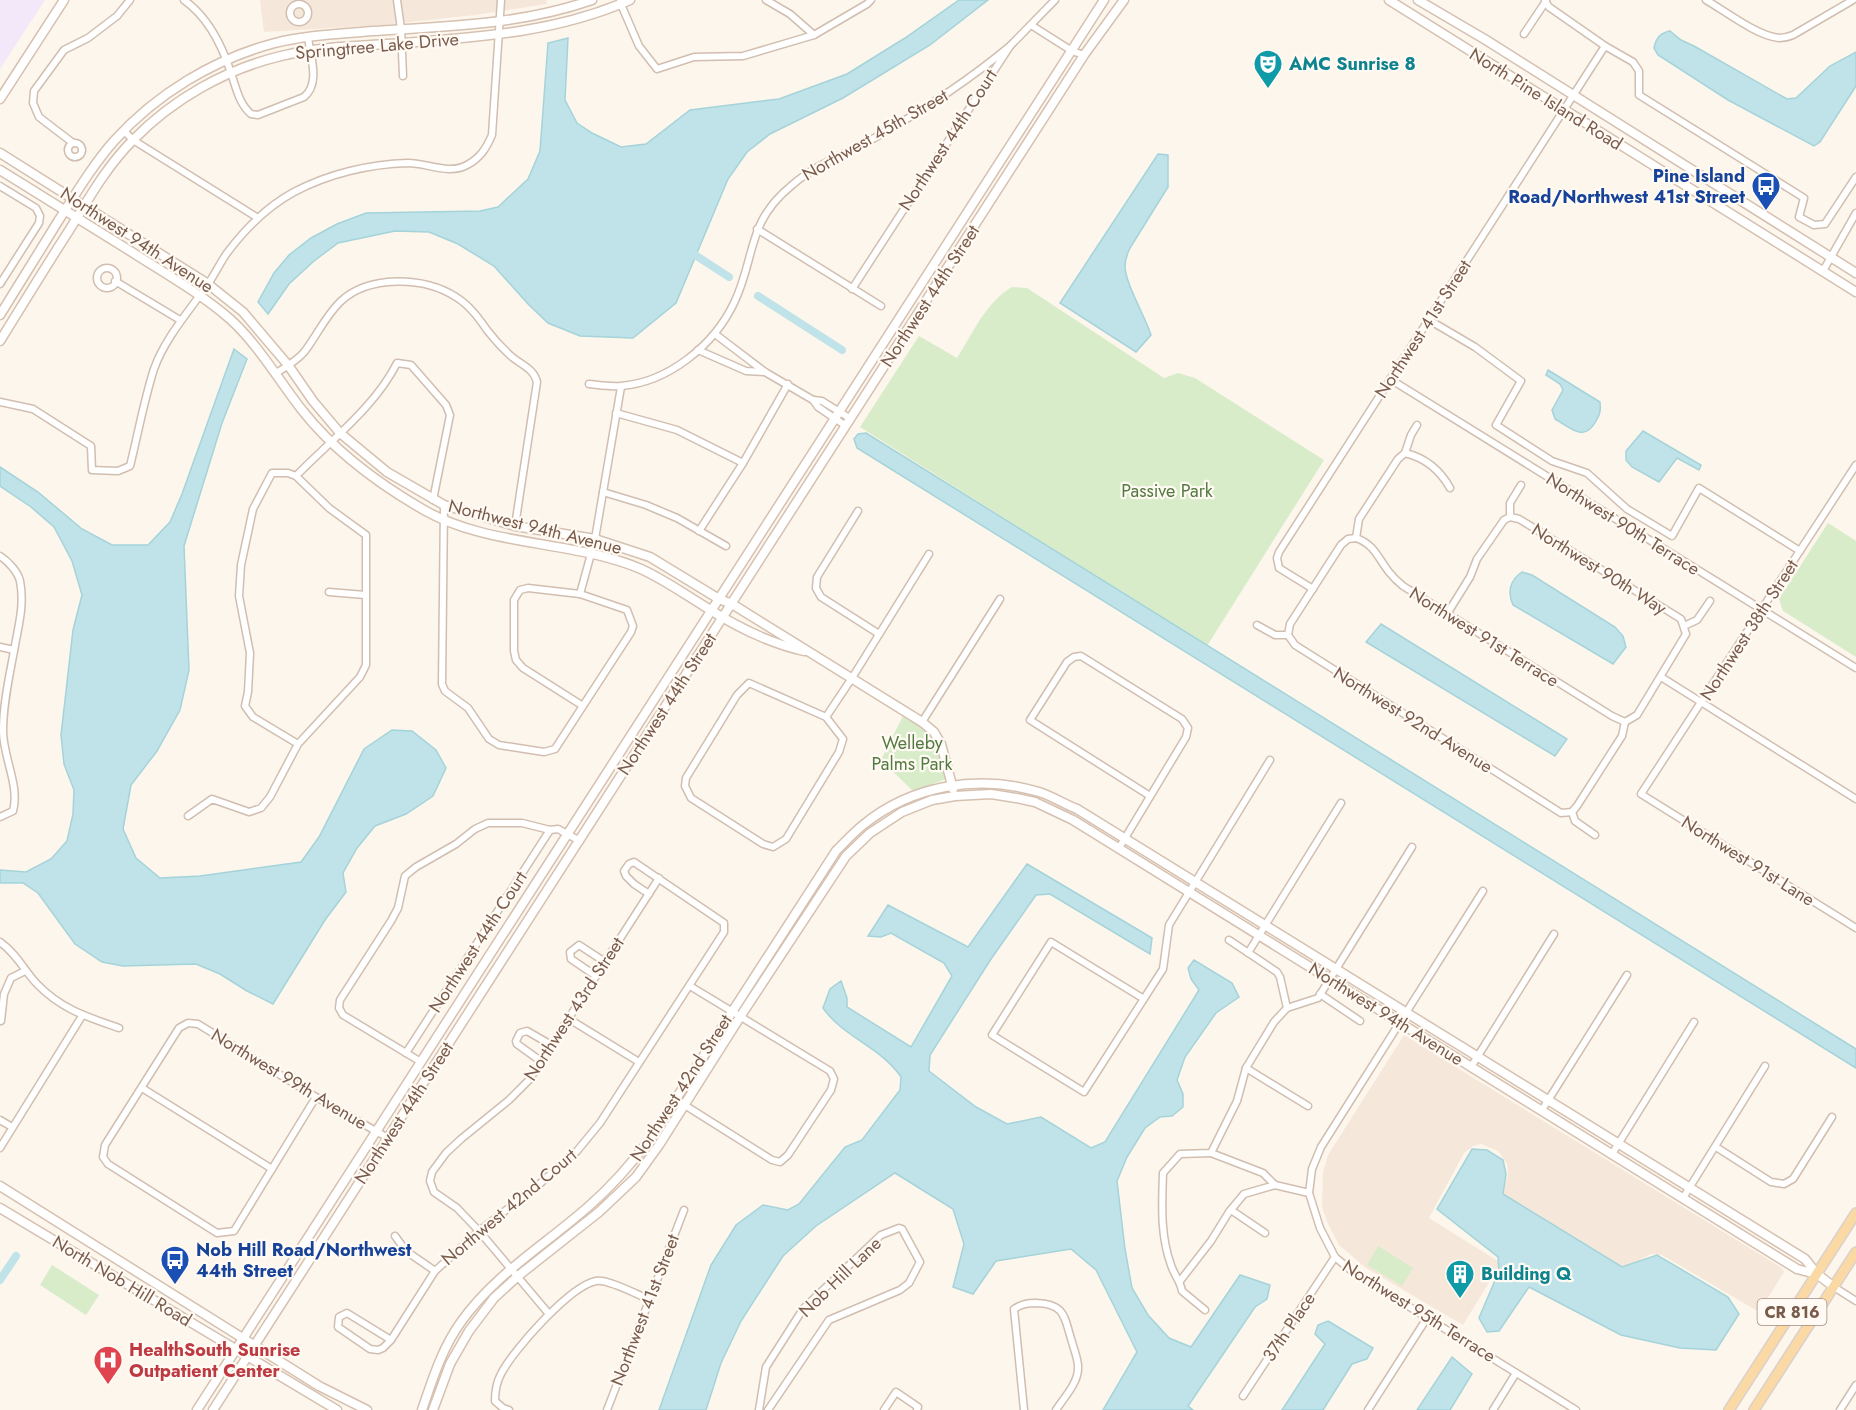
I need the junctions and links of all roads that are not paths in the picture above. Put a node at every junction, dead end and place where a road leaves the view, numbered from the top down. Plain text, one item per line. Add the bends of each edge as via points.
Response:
1 (64, 0) edge
2 (130, 0) edge
3 (184, 0) edge
4 (397, 0) edge
5 (501, 0) edge
6 (592, 0) edge
7 (630, 0) edge
8 (766, 0) edge
9 (860, 0) edge
10 (1055, 0) edge
11 (1104, 0) edge
12 (1124, 0) edge
13 (1389, 0) edge
14 (1418, 0) edge
15 (1706, 0) edge
16 (1853, 0) edge
17 (1546, 1) edge
18 (620, 2) edge
19 (869, 2) edge
20 (1408, 12) junction
21 (499, 22) junction
22 (1031, 25) junction
23 (401, 29) junction
24 (1524, 34) dead end
25 (814, 35) junction
26 (497, 36) junction
27 (308, 37) junction
28 (402, 43) junction
29 (1010, 46) junction
30 (1605, 46) junction
31 (309, 50) junction
32 (1072, 51) junction
33 (1084, 55) junction
34 (227, 60) junction
35 (231, 73) junction
36 (403, 76) dead end
37 (1573, 95) junction
38 (0, 99) edge
39 (1564, 110) junction
40 (124, 131) junction
41 (133, 140) junction
42 (73, 143) dead end
43 (0, 153) edge
44 (0, 170) edge
45 (1856, 177) edge
46 (0, 186) edge
47 (73, 198) junction
48 (84, 206) junction
49 (65, 210) junction
50 (1856, 215) edge
51 (77, 217) junction
52 (258, 218) junction
53 (757, 229) junction
54 (1831, 257) junction
55 (1823, 271) junction
56 (1856, 273) edge
57 (116, 281) dead end
58 (0, 284) edge
59 (208, 284) junction
60 (852, 289) junction
61 (1856, 292) edge
62 (200, 295) junction
63 (881, 306) dead end
64 (0, 315) edge
65 (180, 320) junction
66 (1429, 320) junction
67 (715, 334) junction
68 (0, 341) edge
69 (699, 350) junction
70 (288, 365) junction
71 (765, 372) junction
72 (276, 373) junction
73 (1390, 379) junction
74 (589, 384) dead end
75 (788, 384) junction
76 (621, 387) junction
77 (0, 402) edge
78 (616, 413) junction
79 (838, 416) junction
80 (848, 423) junction
81 (1417, 425) dead end
82 (340, 433) junction
83 (329, 442) junction
84 (1405, 453) junction
85 (743, 463) junction
86 (1856, 465) edge
87 (296, 476) junction
88 (1521, 485) dead end
89 (1450, 488) dead end
90 (603, 492) junction
91 (433, 500) junction
92 (444, 505) junction
93 (858, 511) dead end
94 (1510, 517) junction
95 (444, 520) junction
96 (515, 526) junction
97 (699, 531) junction
98 (1356, 538) junction
99 (595, 539) junction
100 (726, 546) dead end
101 (1800, 551) junction
102 (592, 552) junction
103 (929, 554) dead end
104 (0, 556) edge
105 (1313, 589) junction
106 (329, 592) dead end
107 (580, 594) junction
108 (365, 595) junction
109 (719, 599) junction
110 (999, 599) dead end
111 (1710, 601) dead end
112 (732, 604) junction
113 (1762, 610) junction
114 (712, 611) junction
115 (1447, 614) junction
116 (724, 618) junction
117 (1257, 625) dead end
118 (1684, 626) junction
119 (879, 634) junction
120 (1288, 635) junction
121 (0, 647) edge
122 (14, 650) junction
123 (810, 653) junction
124 (1856, 668) edge
125 (1661, 677) junction
126 (852, 678) junction
127 (1700, 704) junction
128 (583, 706) junction
129 (826, 717) junction
130 (922, 722) junction
131 (1625, 722) junction
132 (2, 730) edge
133 (298, 744) junction
134 (1270, 760) dead end
135 (952, 784) junction
136 (1641, 794) joint
137 (955, 796) junction
138 (1150, 796) junction
139 (1856, 799) edge
140 (1341, 802) dead end
141 (1572, 812) junction
142 (188, 816) dead end
143 (0, 817) edge
144 (550, 830) junction
145 (568, 834) junction
146 (1595, 835) dead end
147 (1125, 839) junction
148 (580, 841) junction
149 (1412, 847) dead end
150 (1119, 848) junction
151 (659, 878) junction
152 (1195, 882) junction
153 (1483, 891) dead end
154 (1188, 892) junction
155 (649, 894) junction
156 (1266, 926) junction
157 (1856, 928) edge
158 (1554, 934) dead end
159 (1260, 936) junction
160 (1229, 940) dead end
161 (0, 942) edge
162 (1248, 952) junction
163 (605, 962) junction
164 (1336, 969) junction
165 (25, 970) junction
166 (1627, 975) dead end
167 (596, 976) junction
168 (1329, 979) junction
169 (690, 986) junction
170 (1320, 994) junction
171 (1144, 999) junction
172 (1287, 1008) junction
173 (731, 1012) junction
174 (1406, 1014) junction
175 (82, 1016) junction
176 (740, 1017) junction
177 (569, 1019) junction
178 (1, 1021) edge
179 (1360, 1021) dead end
180 (1694, 1022) dead end
181 (1401, 1023) junction
182 (119, 1028) dead end
183 (552, 1046) junction
184 (406, 1053) junction
185 (1476, 1058) junction
186 (421, 1062) junction
187 (542, 1062) junction
188 (639, 1062) junction
189 (1765, 1066) dead end
190 (1471, 1067) junction
191 (1246, 1068) junction
192 (142, 1088) junction
193 (316, 1097) junction
194 (675, 1099) junction
195 (1548, 1102) junction
196 (684, 1105) junction
197 (1308, 1106) dead end
198 (1542, 1110) junction
199 (1833, 1117) dead end
200 (0, 1120) edge
201 (12, 1127) junction
202 (377, 1131) junction
203 (388, 1138) junction
204 (1618, 1144) junction
205 (1716, 1147) junction
206 (0, 1148) edge
207 (1211, 1153) junction
208 (1612, 1154) junction
209 (272, 1170) junction
210 (1275, 1185) junction
211 (0, 1186) edge
212 (1689, 1189) junction
213 (1309, 1192) junction
214 (1683, 1198) junction
215 (0, 1208) edge
216 (684, 1210) dead end
217 (1231, 1210) junction
218 (1856, 1213) edge
219 (479, 1231) junction
220 (1265, 1233) dead end
221 (395, 1236) dead end
222 (1856, 1252) edge
223 (1335, 1257) junction
224 (511, 1267) junction
225 (435, 1271) junction
226 (1817, 1274) junction
227 (518, 1276) junction
228 (1180, 1281) junction
229 (1834, 1287) junction
230 (648, 1299) junction
231 (1856, 1301) edge
232 (1205, 1310) dead end
233 (549, 1314) junction
234 (1427, 1318) junction
235 (243, 1339) junction
236 (391, 1340) junction
237 (255, 1345) junction
238 (236, 1349) junction
239 (248, 1356) junction
240 (1516, 1373) junction
241 (1856, 1385) edge
242 (1243, 1396) dead end
243 (197, 1410) edge
244 (213, 1410) edge
245 (337, 1410) edge
246 (367, 1410) edge
247 (422, 1410) edge
248 (433, 1410) edge
249 (509, 1410) edge
250 (607, 1410) edge
251 (759, 1410) edge
252 (768, 1410) edge
253 (884, 1410) edge
254 (916, 1410) edge
255 (1024, 1410) edge
256 (1056, 1410) edge
257 (1368, 1410) edge
258 (1494, 1410) edge
259 (1576, 1410) edge
260 (1729, 1410) edge
261 (1754, 1410) edge
262 (1840, 1410) edge

1 - 38 street
2 - 42 street via 96,33 64,50 34,91 33,103 39,117
3 - 34 street via 208,23
4 - 23 street
5 - 21 street
6 - 21 street, Springtree Lake Drive via 552,13
7 - 18 street, Springtree Lake Drive
8 - 25 street
9 - 19 street
10 - 22 street, Northwest 44th Court
11 - 32 street, Northwest 44th Street
12 - 33 street, Northwest 44th Street
13 - 20 street, North Pine Island Road
14 - 20 street
14 - 37 street, North Pine Island Road
15 - 16 street via 1770,37 1782,39
17 - 24 street
17 - 30 street via 1549,8
18 - 25 street via 639,46 657,69 694,57 743,56
18 - 26 street, Springtree Lake Drive via 553,26
19 - 25 street
20 - 39 street, North Pine Island Road
21 - 23 street, Springtree Lake Drive
21 - 26 street
22 - 29 street, Northwest 44th Court
22 - 32 street
23 - 27 street, Springtree Lake Drive
23 - 28 street
26 - 28 street, Springtree Lake Drive
26 - 52 street via 492,135 484,153 465,166 448,169 410,163 344,173 292,194
27 - 31 street
27 - 34 street, Springtree Lake Drive via 259,47
28 - 31 street, Springtree Lake Drive
28 - 36 street
29 - 53 street, Northwest 45th Street via 934,103 813,169 770,206
29 - 60 street, Northwest 44th Court
30 - 37 street, Northwest 41st Street
30 - 45 street via 1633,62 1639,71 1639,95 1804,198 1799,217 1814,225 1825,224
31 - 35 street, Springtree Lake Drive
31 - 35 street via 314,79 309,93 258,115 251,114 242,104
32 - 33 street
32 - 79 street, Northwest 44th Street
33 - 80 street, Northwest 44th Street
34 - 35 street
34 - 40 street, Springtree Lake Drive via 172,89
35 - 41 street, Springtree Lake Drive via 183,99
37 - 39 street, Northwest 41st Street
37 - 54 street, North Pine Island Road
39 - 55 street, North Pine Island Road
39 - 66 street, Northwest 41st Street
40 - 41 street
40 - 47 street, Springtree Lake Drive
41 - 48 street, Springtree Lake Drive
41 - 52 street
43 - 47 street, Northwest 94th Avenue
44 - 49 street, Northwest 94th Avenue
46 - 58 street via 36,208 40,216
47 - 48 street, Northwest 94th Avenue
47 - 49 street, Springtree Lake Drive
48 - 51 street, Springtree Lake Drive
48 - 59 street, Northwest 94th Avenue
49 - 51 street, Northwest 94th Avenue
49 - 64 street, Springtree Lake Drive
50 - 54 street
51 - 62 street, Northwest 94th Avenue
51 - 68 street, Springtree Lake Drive
52 - 59 street
53 - 60 street
53 - 67 street, Northwest 45th Street via 734,302
54 - 55 street
54 - 56 street, North Pine Island Road
55 - 61 street, North Pine Island Road
57 - 65 street
59 - 62 street
59 - 70 street, Northwest 94th Avenue via 243,312
60 - 63 street
62 - 65 street
62 - 72 street, Northwest 94th Avenue via 233,321
65 - 77 street via 155,367 130,466 118,471 92,470 91,447 33,409
66 - 73 street, Northwest 41st Street
66 - 101 street via 1521,381 1496,425 1552,461 1587,473 1627,509 1672,536 1699,488
67 - 69 street, Northwest 45th Street
67 - 71 street
69 - 71 street via 746,371
69 - 76 street, Northwest 45th Street via 670,370
70 - 72 street
70 - 82 street, Northwest 94th Avenue
70 - 96 street via 304,352 342,300 365,287 387,281 421,282 455,296 475,313 506,351 535,375 537,382
71 - 75 street
72 - 83 street, Northwest 94th Avenue
73 - 105 street, Northwest 41st Street via 1277,558 1284,572
73 - 113 street, Northwest 90th Terrace
74 - 76 street, Northwest 45th Street
75 - 79 street via 813,400 822,401
75 - 85 street
76 - 78 street
78 - 85 street via 677,430
78 - 90 street
79 - 80 street
79 - 109 street, Northwest 44th Street
80 - 112 street, Northwest 44th Street
81 - 84 street
82 - 83 street
82 - 91 street, Northwest 94th Avenue via 387,472
82 - 91 street via 370,403 397,363 411,365 450,415
83 - 87 street
83 - 95 street, Northwest 94th Avenue via 378,483
84 - 89 street via 1431,465
84 - 98 street via 1359,519
85 - 97 street
86 - 101 street, Northwest 38th Street
87 - 108 street via 329,508 366,535
87 - 133 street via 272,473 257,499 239,597 250,653 245,706 253,717
88 - 94 street via 1510,503
90 - 97 street via 646,505
90 - 99 street
91 - 92 street, Northwest 94th Avenue
92 - 95 street
92 - 96 street, Northwest 94th Avenue
93 - 119 street via 817,576 816,588 821,597
94 - 115 street via 1477,559
94 - 118 street, Northwest 90th Way via 1681,619
95 - 102 street, Northwest 94th Avenue via 513,540
95 - 128 street via 445,691 468,708 489,739 499,745 544,752 555,748
96 - 99 street, Northwest 94th Avenue
97 - 100 street
98 - 105 street via 1341,545
98 - 115 street, Northwest 91st Terrace via 1377,552 1403,586
99 - 102 street
99 - 109 street, Northwest 94th Avenue via 650,557
101 - 113 street, Northwest 38th Street
102 - 107 street
102 - 114 street, Northwest 94th Avenue via 643,570
103 - 119 street
104 - 122 street via 20,578 22,606
105 - 120 street via 1290,624
106 - 108 street
107 - 128 street via 627,610 633,626
107 - 128 street via 520,590 514,600 514,651 523,668
108 - 133 street via 366,665 360,678
109 - 112 street, Northwest 94th Avenue
109 - 114 street, Northwest 44th Street
110 - 130 street
111 - 118 street via 1697,620
112 - 116 street, Northwest 44th Street
112 - 123 street, Northwest 94th Avenue
113 - 124 street, Northwest 90th Terrace
113 - 127 street, Northwest 38th Street
114 - 116 street, Northwest 94th Avenue
114 - 145 street, Northwest 44th Street
115 - 131 street, Northwest 91st Terrace
116 - 123 street, Northwest 94th Avenue via 768,640
116 - 148 street, Northwest 44th Street
117 - 120 street, Northwest 92nd Avenue via 1275,635
118 - 125 street via 1686,634
119 - 126 street
120 - 141 street, Northwest 92nd Avenue via 1295,645 1561,813
121 - 122 street
122 - 132 street
123 - 126 street, Northwest 94th Avenue
125 - 127 street
125 - 131 street via 1637,715
126 - 129 street
126 - 130 street, Northwest 94th Avenue
127 - 136 street, Northwest 38th Street
127 - 139 street
129 - 129 street via 843,738 839,752 786,839 773,847 690,798 686,778 737,695 749,683
130 - 135 street, Northwest 94th Avenue via 941,744
131 - 141 street via 1622,736
132 - 143 street via 16,801 13,811
133 - 142 street via 261,808 249,812 212,800
134 - 152 street
135 - 137 street, Northwest 94th Avenue
135 - 147 street, Northwest 94th Avenue via 993,783 1040,792 1077,809
135 - 173 street, Northwest 42nd Street via 892,806 864,824 836,851
136 - 157 street, Northwest 91st Lane
137 - 150 street, Northwest 94th Avenue via 991,794 1035,802
137 - 176 street, Northwest 42nd Street via 902,812 870,833 846,856
138 - 138 street via 1030,720 1074,657 1081,656 1182,719 1188,728
138 - 147 street
140 - 156 street
141 - 146 street via 1575,821
144 - 145 street
144 - 184 street, Northwest 44th Court
144 - 184 street via 522,823 488,823 405,876 398,908 340,1000 339,1008 343,1015
145 - 148 street
145 - 186 street, Northwest 44th Street
147 - 150 street
147 - 152 street, Northwest 94th Avenue
148 - 203 street, Northwest 44th Street
149 - 164 street
150 - 154 street, Northwest 94th Avenue
151 - 155 street, Northwest 43rd Street
151 - 155 street via 634,862 624,870 634,884
151 - 169 street, Northwest 42nd Court via 724,923 724,932
152 - 154 street
152 - 156 street, Northwest 94th Avenue
153 - 174 street, Northwest 95th Terrace
154 - 159 street, Northwest 94th Avenue
154 - 171 street via 1169,925 1163,969
155 - 163 street, Northwest 43rd Street
156 - 159 street
156 - 164 street, Northwest 94th Avenue
158 - 185 street
159 - 162 street
159 - 168 street, Northwest 94th Avenue
160 - 162 street
161 - 165 street via 17,956
162 - 172 street via 1277,972
163 - 167 street, Northwest 43rd Street
163 - 167 street via 579,945 570,952 570,959
164 - 168 street
164 - 174 street, Northwest 94th Avenue
165 - 175 street via 52,998
165 - 178 street via 11,978 4,993
166 - 195 street
167 - 177 street, Northwest 43rd Street
168 - 170 street
168 - 181 street, Northwest 94th Avenue
169 - 173 street
169 - 188 street, Northwest 42nd Court
170 - 172 street
170 - 179 street
171 - 171 street via 1084,1092 992,1035 1051,942
172 - 191 street
173 - 176 street
173 - 194 street, Northwest 42nd Street
174 - 181 street, Northwest 95th Terrace
174 - 185 street, Northwest 94th Avenue
175 - 182 street
175 - 201 street
176 - 196 street, Northwest 42nd Street
176 - 196 street via 830,1071 834,1079 831,1090 780,1162
177 - 183 street, Northwest 43rd Street
177 - 188 street
180 - 204 street
181 - 190 street, Northwest 94th Avenue
181 - 213 street, Northwest 95th Terrace via 1321,1147 1312,1169
183 - 187 street, Northwest 43rd Street
183 - 187 street via 527,1031 516,1039 517,1044
184 - 186 street
185 - 190 street
185 - 195 street, Northwest 94th Avenue
186 - 202 street, Northwest 44th Street
187 - 219 street, Northwest 43rd Street via 530,1080 446,1153 432,1172 434,1192 458,1208
188 - 219 street, Northwest 42nd Court via 577,1151
189 - 205 street
190 - 198 street, Northwest 94th Avenue
191 - 197 street
191 - 207 street via 1237,1101
192 - 193 street, Northwest 99th Avenue via 179,1028 188,1023 198,1024
192 - 209 street
192 - 209 street via 105,1145 103,1157 108,1164 217,1233 234,1232
193 - 202 street, Northwest 99th Avenue
193 - 209 street
194 - 196 street
194 - 224 street, Northwest 42nd Street via 626,1170 590,1205
195 - 198 street
195 - 204 street, Northwest 94th Avenue
196 - 227 street, Northwest 42nd Street via 636,1177 599,1212
198 - 208 street, Northwest 94th Avenue
199 - 205 street via 1793,1179 1784,1184 1771,1182
200 - 201 street
201 - 206 street
202 - 203 street, Northwest 99th Avenue
202 - 235 street, Northwest 44th Street
203 - 237 street, Northwest 44th Street
204 - 208 street
204 - 212 street, Northwest 94th Avenue
205 - 212 street
207 - 210 street via 1263,1173
207 - 228 street via 1180,1154 1162,1173 1162,1222 1171,1266
208 - 214 street, Northwest 94th Avenue
210 - 213 street
210 - 217 street via 1244,1194
211 - 235 street, North Nob Hill Road
212 - 214 street
212 - 226 street, Northwest 94th Avenue via 1805,1260
213 - 223 street, Northwest 95th Terrace via 1320,1228
214 - 226 street, Northwest 94th Avenue via 1797,1269
215 - 238 street, North Nob Hill Road
216 - 230 street, Northwest 41st Street
217 - 220 street
217 - 228 street
218 - 226 main road, CR 816
219 - 224 street
219 - 225 street, Northwest 42nd Court
221 - 225 street via 406,1251
222 - 229 main road, CR 816
223 - 234 street, Northwest 95th Terrace
223 - 242 street, 37th Place
224 - 227 street
224 - 247 street, Northwest 42nd Street via 459,1324
225 - 236 street, Northwest 42nd Court
226 - 229 street, Northwest 94th Avenue
226 - 260 main road, CR 816
227 - 233 street
227 - 248 street, Northwest 42nd Street via 494,1298 469,1331 450,1364
228 - 232 street via 1182,1291
229 - 231 street, Northwest 94th Avenue
229 - 261 main road, CR 816
230 - 233 street via 595,1281
230 - 250 street, Northwest 41st Street
233 - 249 street via 500,1375 495,1401
234 - 240 street, Northwest 95th Terrace
234 - 257 street
235 - 237 street, North Nob Hill Road
235 - 238 street, Northwest 44th Street
236 - 236 street via 348,1313 339,1317 338,1327 370,1349 383,1348
237 - 239 street, Northwest 44th Street
237 - 246 street, North Nob Hill Road via 319,1386
238 - 239 street, North Nob Hill Road
238 - 243 street, Northwest 44th Street
239 - 244 street, Northwest 44th Street
239 - 245 street, North Nob Hill Road
240 - 258 street
240 - 259 street, Northwest 95th Terrace
241 - 262 street
251 - 252 street, Nob Hill Lane via 766,1367 803,1308 880,1235 902,1229 920,1262 909,1283 829,1320
253 - 254 street via 896,1392 918,1407
255 - 256 street via 1014,1309 1023,1303 1052,1303 1059,1308 1075,1351 1078,1370

